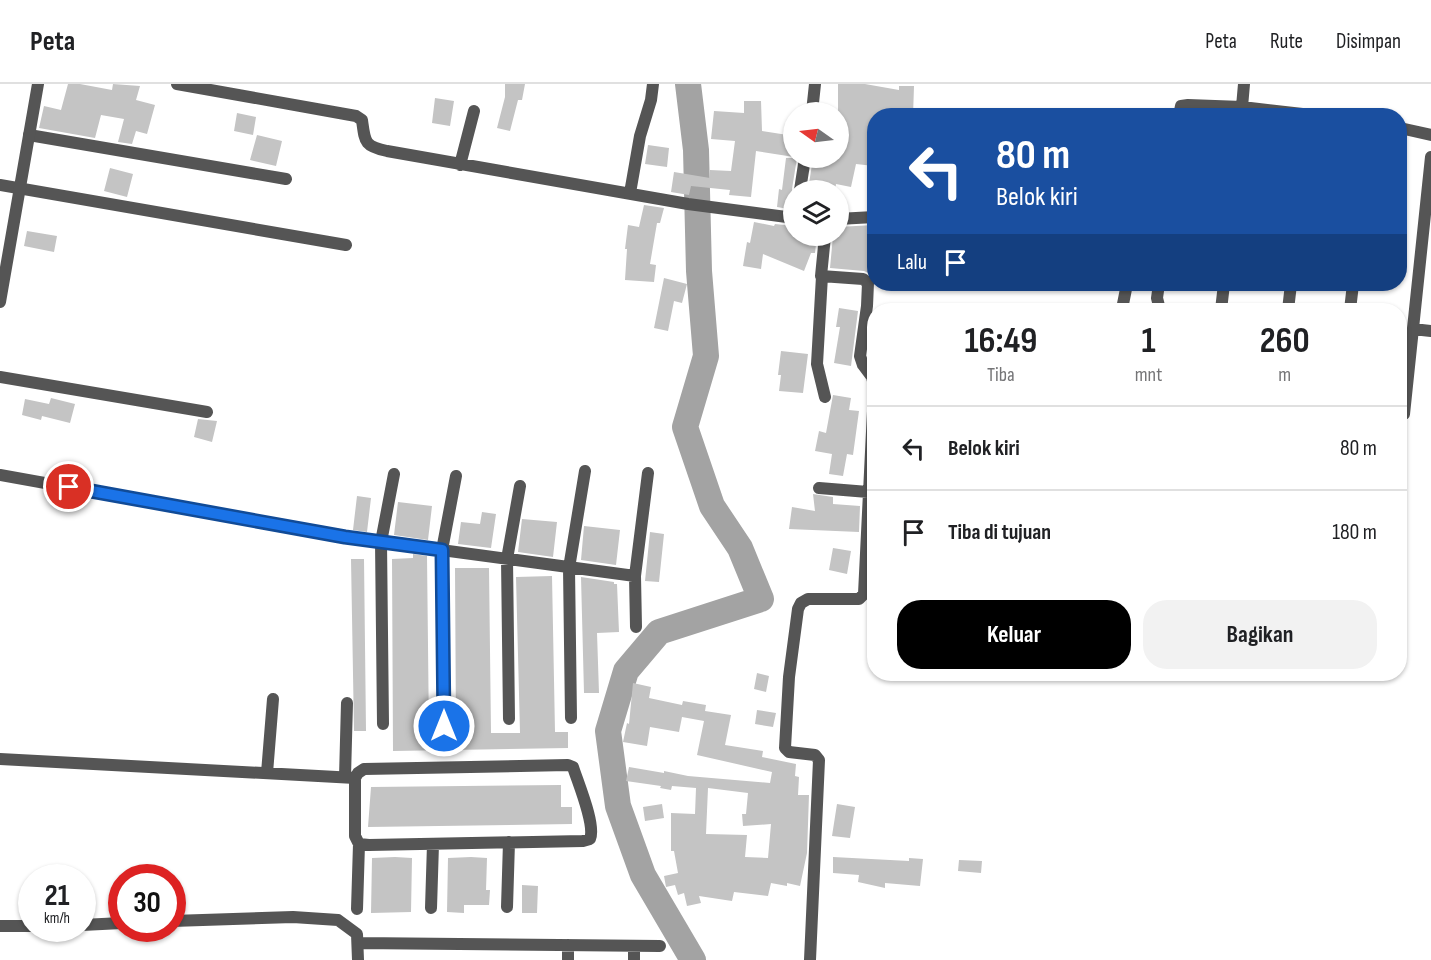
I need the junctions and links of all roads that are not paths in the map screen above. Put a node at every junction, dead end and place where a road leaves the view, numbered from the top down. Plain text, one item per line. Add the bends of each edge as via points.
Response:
1 (38, 84) edge
2 (177, 84) edge
3 (653, 84) edge
4 (815, 84) edge
5 (1244, 84) edge
6 (813, 102) edge
7 (1181, 108) edge
8 (1214, 108) edge
9 (1241, 108) edge
10 (474, 111) dead end
11 (1407, 130) edge
12 (29, 135) junction
13 (1431, 135) edge
14 (1431, 157) edge
15 (460, 165) junction
16 (286, 179) dead end
17 (0, 185) edge
18 (19, 188) junction
19 (630, 193) junction
20 (783, 217) edge
21 (867, 217) edge
22 (849, 218) edge
23 (346, 245) dead end
24 (824, 246) edge
25 (822, 276) junction
26 (867, 281) edge
27 (0, 302) edge
28 (867, 306) edge
29 (1413, 329) junction
30 (1431, 331) edge
31 (1407, 340) edge
32 (867, 370) edge
33 (0, 376) edge
34 (825, 398) dead end
35 (207, 412) dead end
36 (585, 471) dead end
37 (648, 472) dead end
38 (394, 474) dead end
39 (0, 475) edge
40 (456, 476) dead end
41 (520, 486) dead end
42 (819, 488) dead end
43 (867, 492) edge
44 (867, 518) edge
45 (381, 542) junction
46 (442, 550) junction
47 (507, 559) junction
48 (569, 568) junction
49 (635, 576) junction
50 (636, 627) dead end
51 (273, 699) dead end
52 (347, 703) dead end
53 (571, 717) dead end
54 (508, 719) dead end
55 (383, 724) dead end
56 (444, 726) dead end
57 (0, 759) edge
58 (267, 773) junction
59 (350, 778) junction
60 (509, 842) junction
61 (359, 844) junction
62 (433, 844) junction
63 (507, 907) dead end
64 (431, 908) dead end
65 (357, 909) dead end
66 (186, 921) edge
67 (0, 926) edge
68 (18, 926) edge
69 (358, 943) junction
70 (568, 945) junction
71 (634, 946) junction
72 (660, 946) dead end
73 (358, 960) edge
74 (568, 960) edge
75 (634, 960) edge
76 (810, 960) edge

1 - 12 street
2 - 15 street via 356,116 362,120 370,147
3 - 19 street
4 - 6 street
5 - 9 street
7 - 8 street
10 - 15 street
11 - 13 street
12 - 16 street
12 - 18 street
14 - 29 street
15 - 19 street
17 - 18 street
18 - 23 street
18 - 27 street
19 - 20 street
21 - 22 street
24 - 25 street
25 - 26 street
25 - 34 street via 817,364
28 - 32 street via 860,356
29 - 30 street
29 - 31 street
33 - 35 street
36 - 48 street
37 - 49 street
38 - 45 street
39 - 45 street
40 - 46 street
41 - 47 street
42 - 43 street
44 - 76 street via 864,594 859,599 808,599 801,603 789,677 786,748 789,752 815,755 819,760
45 - 46 street
45 - 55 street
46 - 47 street
46 - 56 street
47 - 48 street
47 - 54 street
48 - 49 street
48 - 53 street
49 - 50 street
51 - 58 street
52 - 59 street
57 - 58 street
58 - 59 street
59 - 60 street via 364,769 573,767 592,833 590,839
59 - 61 street
60 - 62 street
60 - 63 street
61 - 62 street
61 - 65 street
62 - 64 street
66 - 69 street via 293,917 338,921 357,934
67 - 68 street
69 - 70 street
69 - 73 street
70 - 71 street
70 - 74 street
71 - 72 street
71 - 75 street

